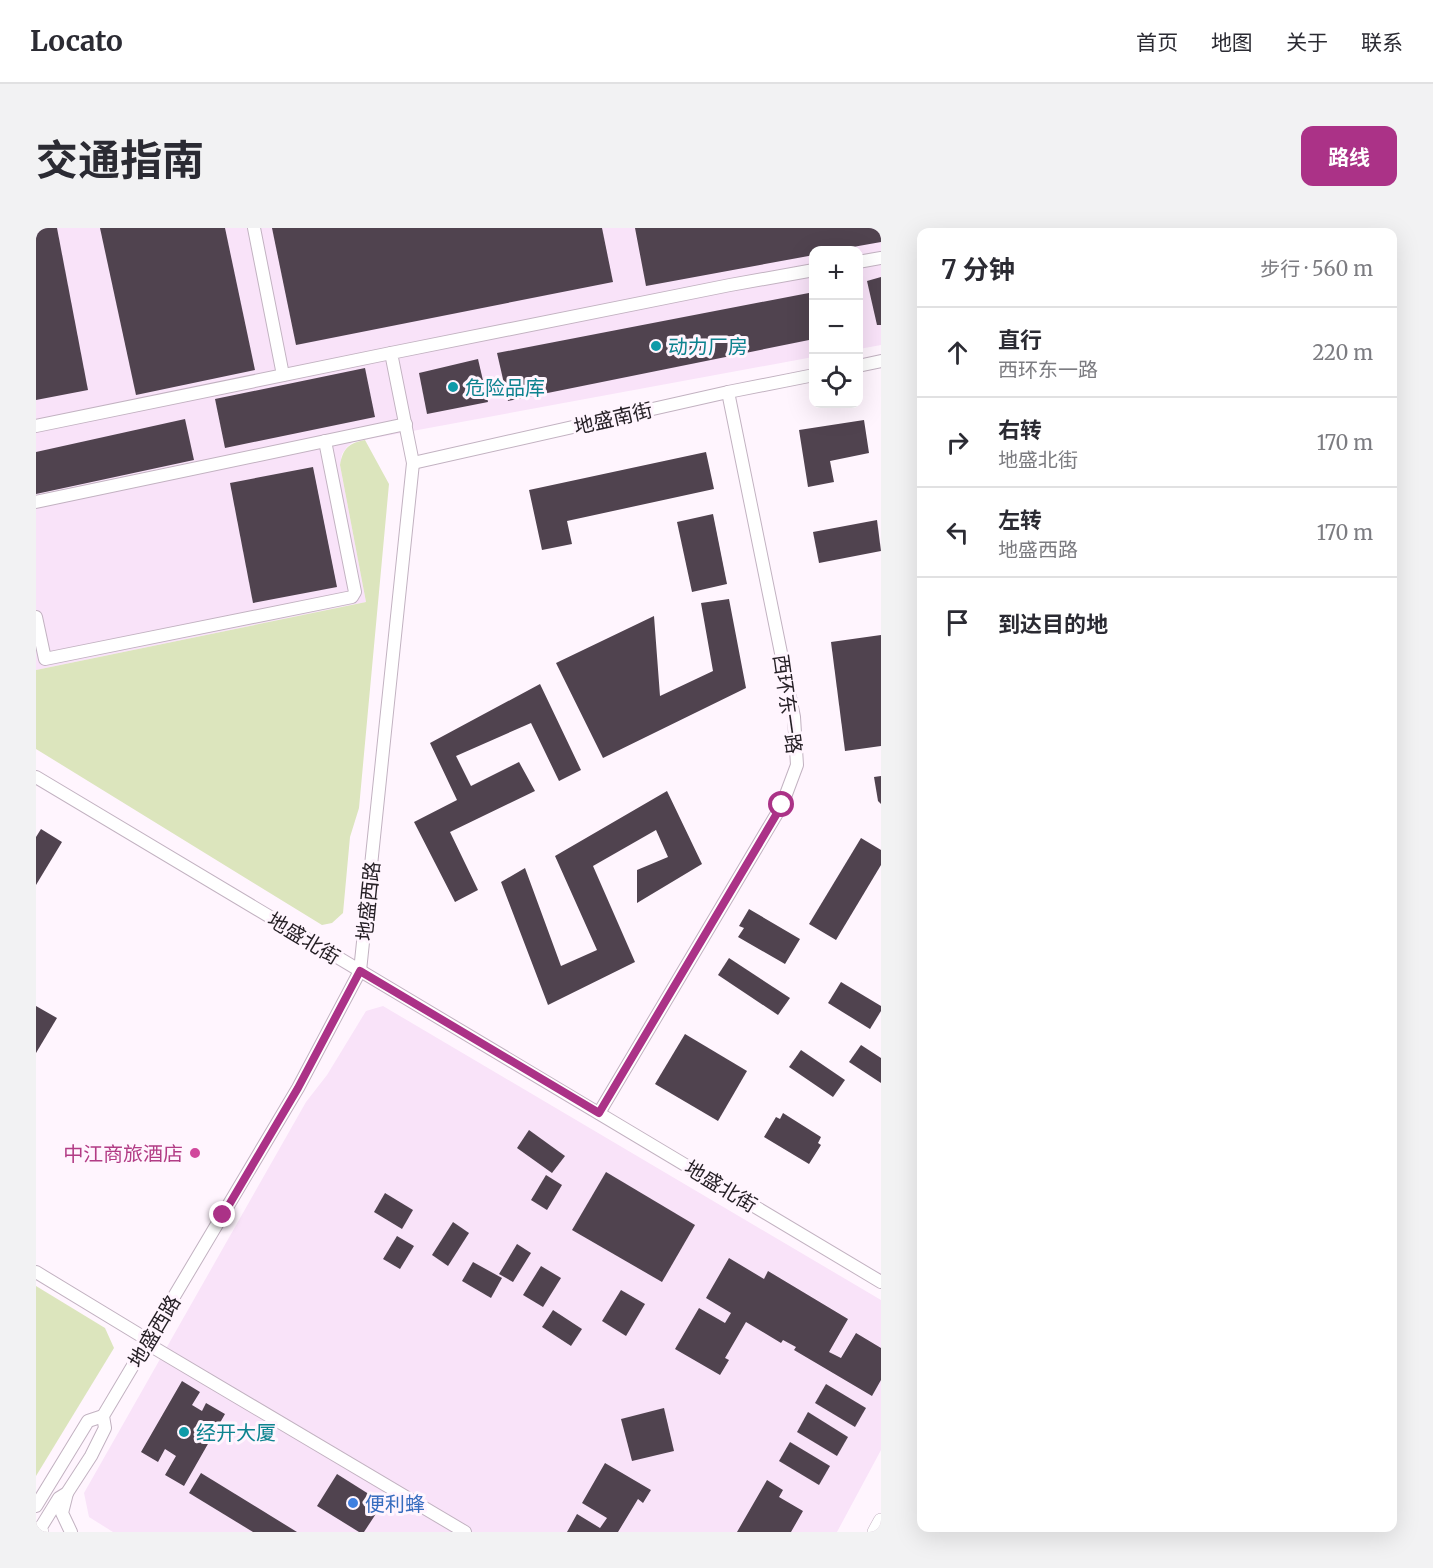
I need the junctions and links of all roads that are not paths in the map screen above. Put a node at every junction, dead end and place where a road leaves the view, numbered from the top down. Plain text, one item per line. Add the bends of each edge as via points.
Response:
1 (254, 228) edge
2 (881, 258) edge
3 (863, 261) edge
4 (809, 271) edge
5 (391, 353) junction
6 (881, 362) edge
7 (863, 365) edge
8 (283, 375) junction
9 (809, 376) edge
10 (728, 392) junction
11 (406, 424) junction
12 (36, 426) edge
13 (325, 441) junction
14 (413, 463) junction
15 (36, 502) edge
16 (36, 617) edge
17 (36, 777) edge
18 (360, 971) junction
19 (599, 1113) junction
20 (36, 1272) edge
21 (881, 1282) edge
22 (147, 1342) junction
23 (103, 1416) junction
24 (47, 1488) junction
25 (67, 1493) junction
26 (36, 1497) edge
27 (36, 1506) edge
28 (881, 1521) edge
29 (38, 1531) edge
30 (71, 1532) edge
31 (465, 1532) edge
32 (875, 1532) edge

1 - 8 street
2 - 3 street
4 - 5 street
5 - 8 street
5 - 11 street, 地盛西路
6 - 7 street
8 - 12 street
9 - 10 street, 地盛南街
10 - 14 street, 地盛南街
10 - 19 street, 西环东一路 via 794,717 797,765 782,805
11 - 13 street
11 - 14 street, 地盛西路
13 - 15 street
13 - 16 street via 355,592 352,597 45,659
14 - 18 street, 地盛西路
17 - 18 street, 地盛北街
18 - 19 street, 地盛北街
18 - 22 street, 地盛西路 via 298,1088
19 - 21 street, 地盛北街
20 - 22 street
22 - 23 street, 地盛西路
22 - 31 street
23 - 24 street, 地盛西路 via 87,1421
23 - 25 street, 地盛西路 via 105,1428
24 - 26 street
24 - 27 street, 地盛西路
25 - 29 street, 地盛西路 via 59,1498
25 - 30 street via 62,1513
28 - 32 main road

